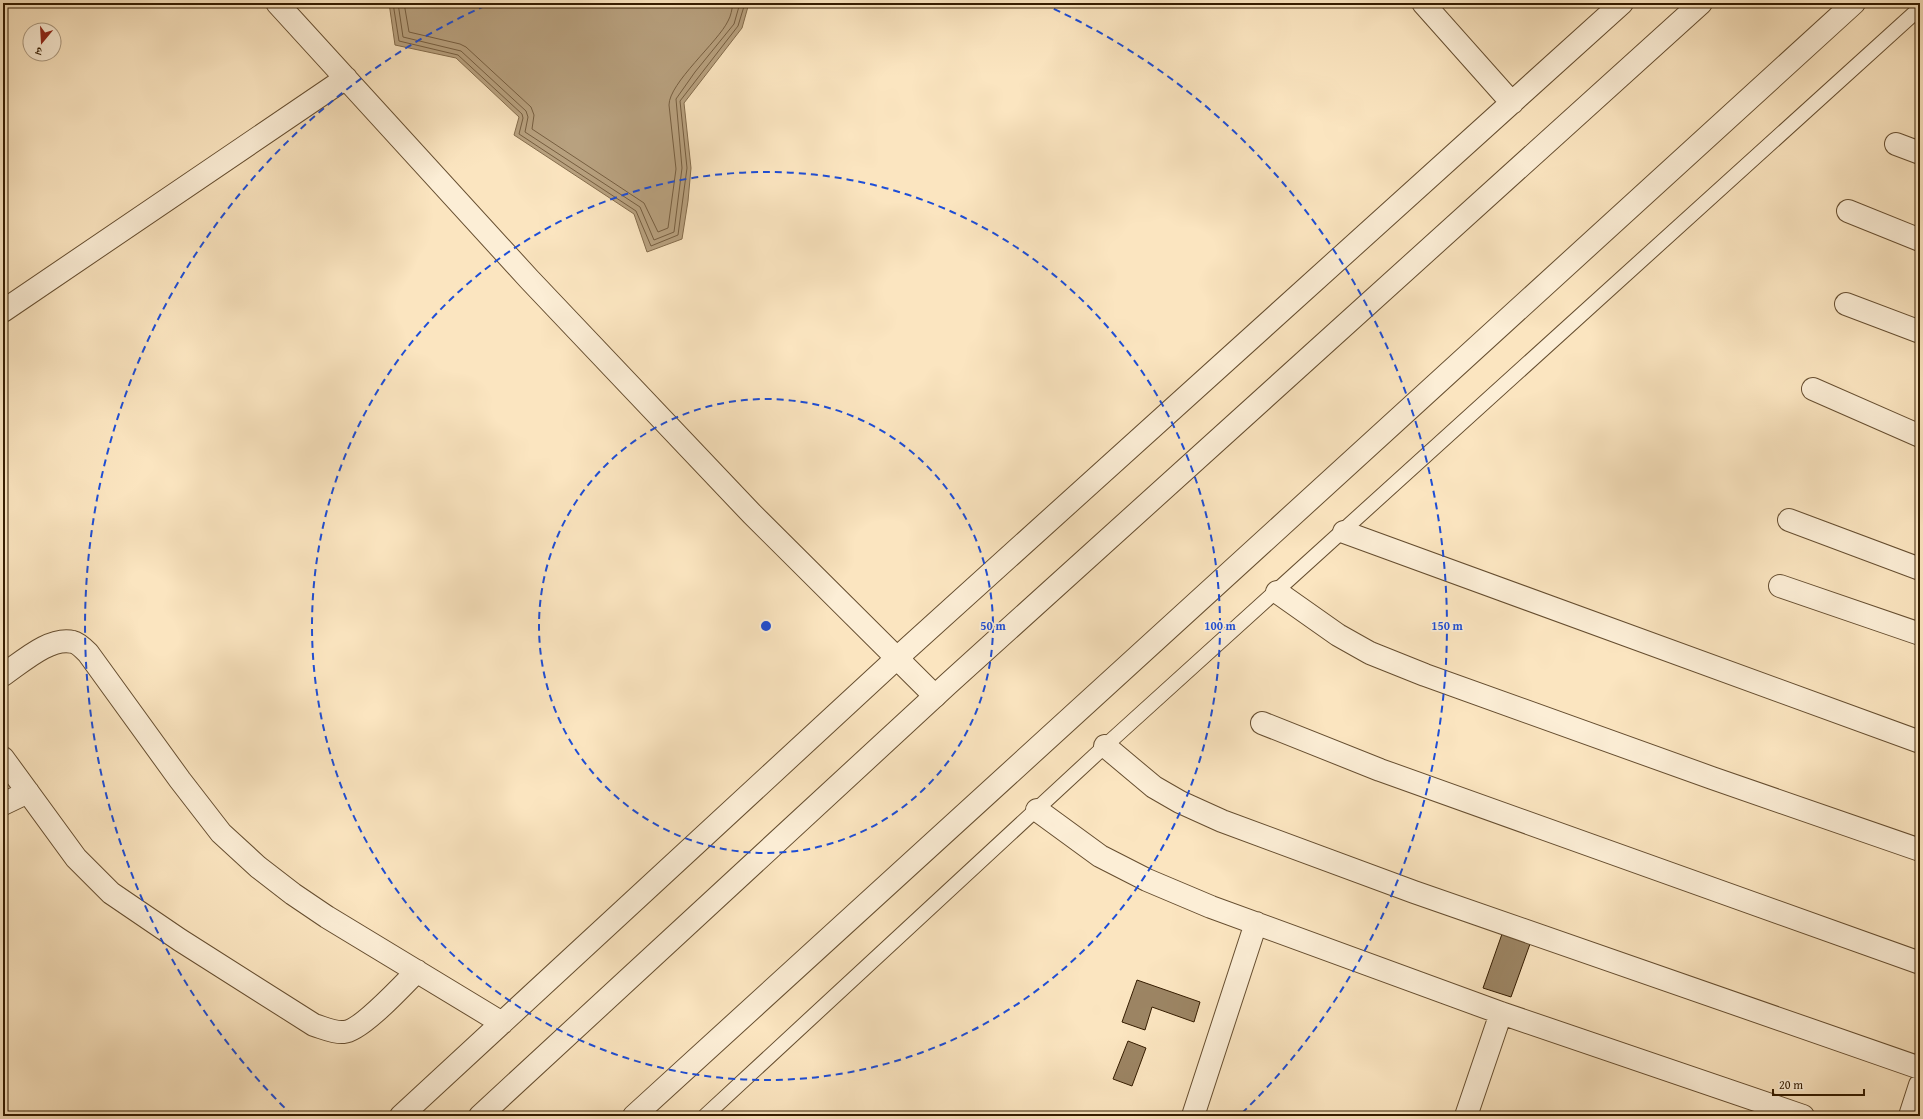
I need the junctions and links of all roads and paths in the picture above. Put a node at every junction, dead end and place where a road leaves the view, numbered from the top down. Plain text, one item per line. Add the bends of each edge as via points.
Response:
1 (277, 3) edge
2 (1423, 3) edge
3 (1622, 3) edge
4 (1701, 3) edge
5 (1854, 3) edge
6 (1920, 8) edge
7 (346, 78) junction
8 (1512, 102) junction
9 (1896, 144) dead end
10 (1920, 153) edge
11 (1848, 212) dead end
12 (1920, 240) edge
13 (1846, 304) dead end
14 (3, 312) edge
15 (1920, 332) edge
16 (1813, 389) dead end
17 (1920, 436) edge
18 (1789, 520) dead end
19 (1344, 532) junction
20 (1920, 569) edge
21 (1780, 586) dead end
22 (1277, 592) junction
23 (1920, 634) edge
24 (898, 658) junction
25 (3, 675) edge
26 (935, 696) junction
27 (1262, 723) dead end
28 (1920, 742) edge
29 (1105, 746) junction
30 (3, 758) edge
31 (28, 792) junction
32 (3, 804) edge
33 (1037, 810) junction
34 (1920, 850) edge
35 (1256, 923) junction
36 (1920, 963) edge
37 (417, 972) junction
38 (1501, 1012) junction
39 (502, 1023) junction
40 (1920, 1068) edge
41 (1920, 1085) edge
42 (401, 1116) edge
43 (480, 1116) edge
44 (634, 1116) edge
45 (705, 1116) edge
46 (1193, 1116) edge
47 (1466, 1116) edge
48 (1803, 1116) edge
49 (1910, 1116) edge

1 - 7 street
2 - 8 street
3 - 8 street
4 - 26 street
5 - 44 street
6 - 19 lane
7 - 14 street
7 - 24 street via 529,279 752,514
8 - 24 street
9 - 10 street
11 - 12 street
13 - 15 street
16 - 17 street
18 - 20 street
19 - 22 lane
19 - 28 street
21 - 23 street
22 - 29 lane
22 - 34 street via 1338,635 1370,653 1712,778
24 - 26 street
24 - 39 street
25 - 37 street via 55,642 74,642 88,653 221,833 293,894
26 - 43 street
27 - 36 street via 1380,770
29 - 33 lane
29 - 40 street via 1154,787 1222,821 1414,892
30 - 31 street
31 - 32 street
31 - 37 street via 76,858 112,893 180,940 314,1025 333,1032 346,1032 361,1025
33 - 35 street via 1100,856 1147,880
33 - 45 lane
35 - 38 street
35 - 46 street
37 - 39 street
38 - 47 street
38 - 48 street
39 - 42 street
41 - 49 street

